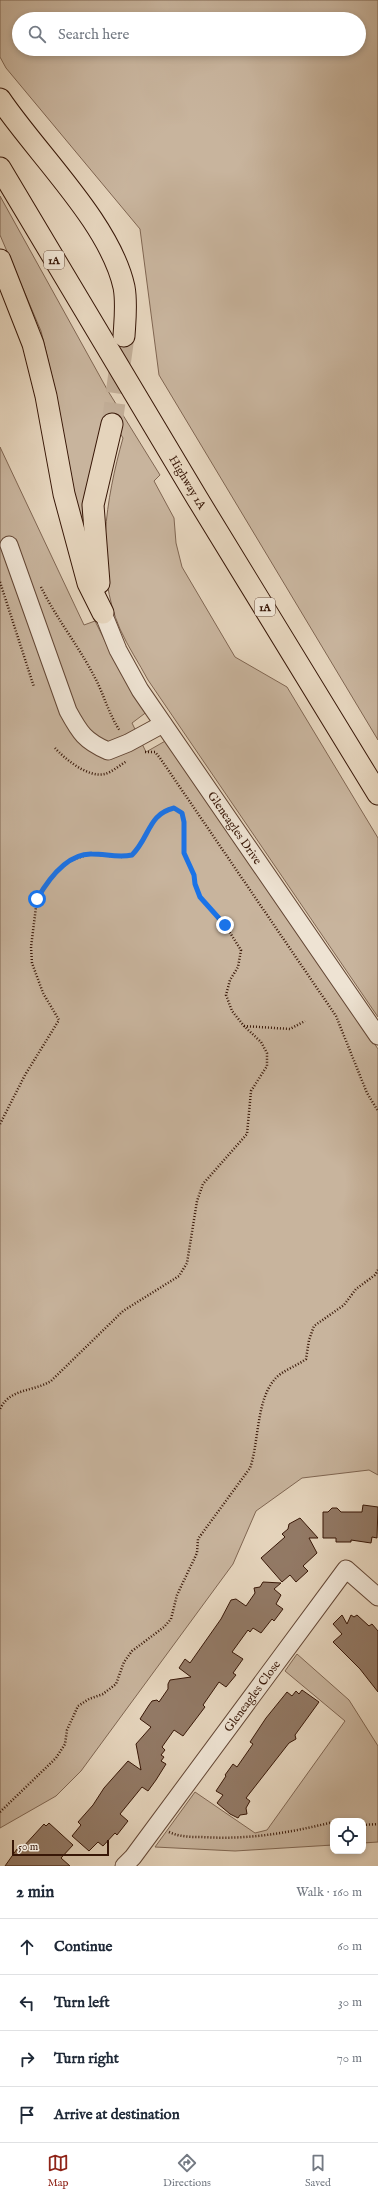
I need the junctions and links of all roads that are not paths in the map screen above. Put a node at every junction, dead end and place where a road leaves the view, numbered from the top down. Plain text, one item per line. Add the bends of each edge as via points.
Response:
1 (0, 99) edge
2 (0, 168) edge
3 (0, 260) edge
4 (124, 336) tunnel mouth
5 (112, 424) tunnel mouth
6 (9, 546) dead end
7 (103, 613) junction
8 (163, 724) junction
9 (378, 794) edge
10 (378, 1036) edge
11 (378, 1597) edge
12 (130, 1863) edge

1 - 4 main road via 86,213 115,260 124,288
2 - 9 main road, Highway 1A / 1A
3 - 7 main road via 33,344 46,396 64,494 88,583
5 - 7 main road via 93,504
6 - 8 street via 68,711 79,732 91,744 108,751 132,749
7 - 8 street, Gleneagles Drive via 118,650
8 - 10 street, Gleneagles Drive
11 - 12 street, Gleneagles Close via 346,1568

